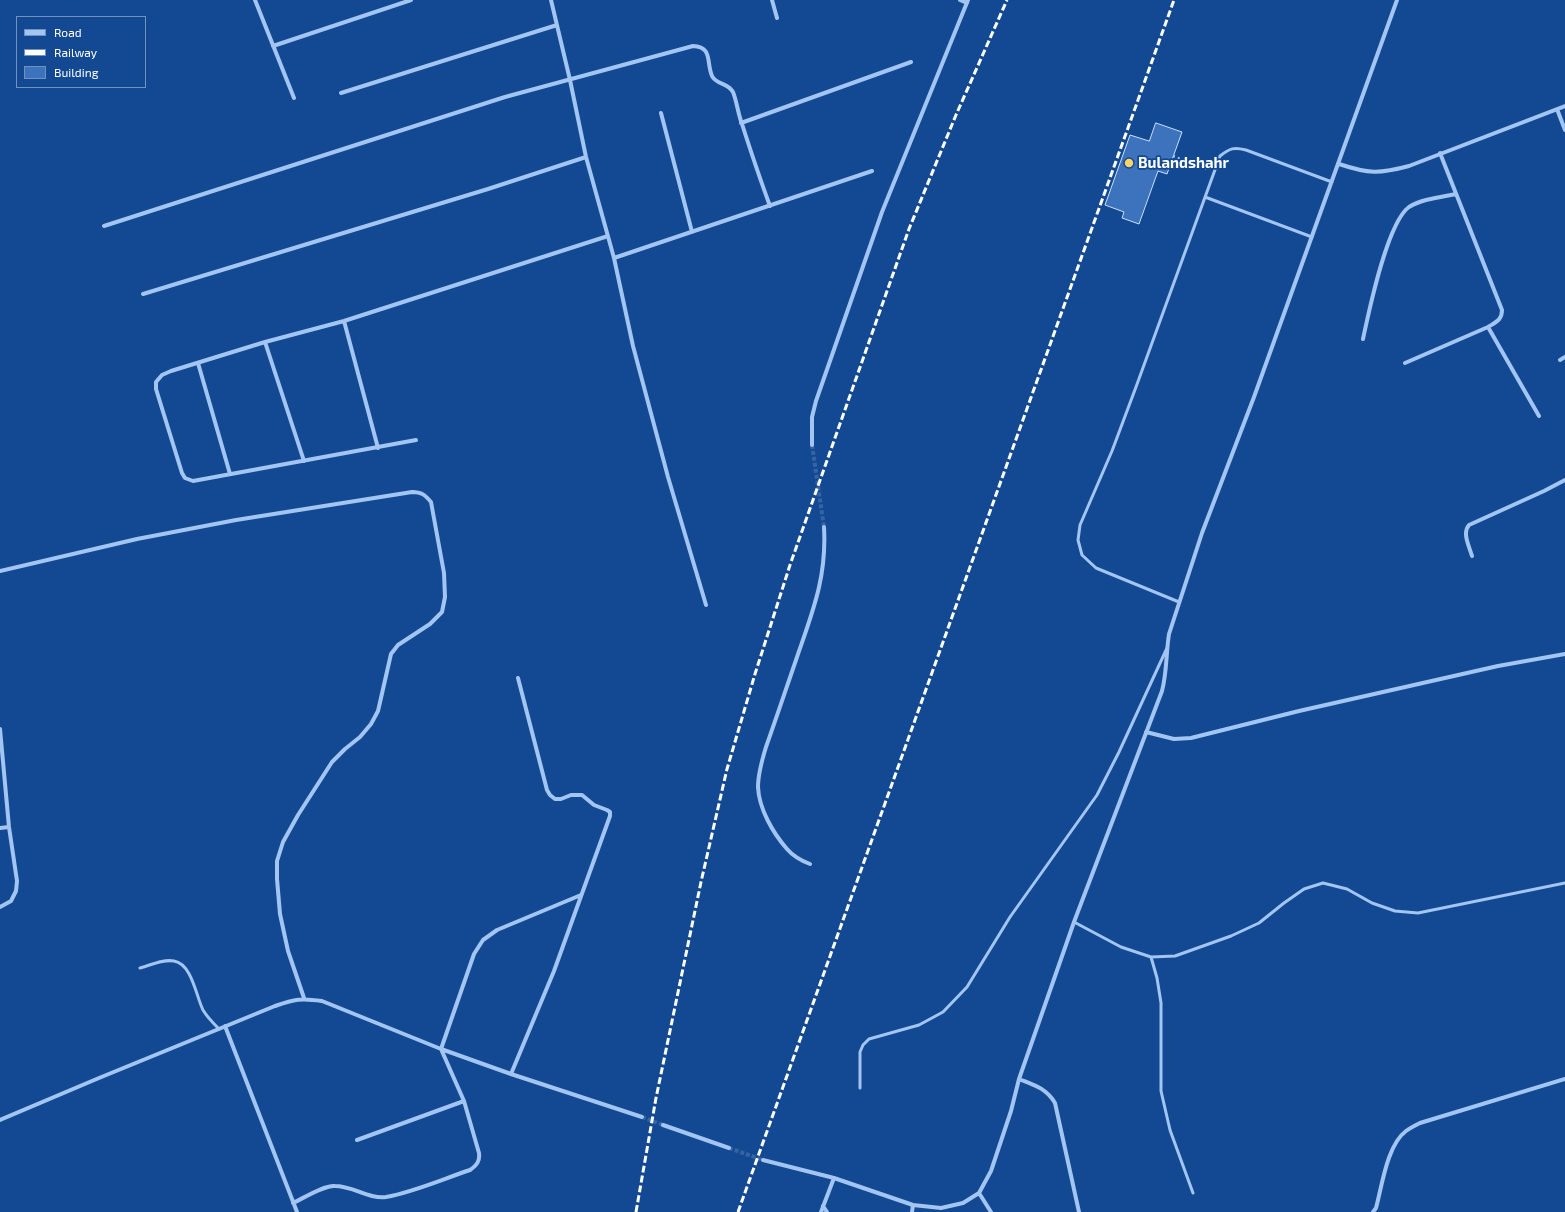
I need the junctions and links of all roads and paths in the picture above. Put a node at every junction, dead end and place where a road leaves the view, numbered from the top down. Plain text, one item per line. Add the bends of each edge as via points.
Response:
1 (255, 0) edge
2 (411, 0) edge
3 (551, 0) edge
4 (772, 0) edge
5 (960, 0) edge
6 (1397, 0) edge
7 (967, 1) edge
8 (777, 18) dead end
9 (557, 25) junction
10 (274, 46) junction
11 (911, 62) dead end
12 (570, 80) junction
13 (341, 93) dead end
14 (294, 98) dead end
15 (1565, 106) edge
16 (1557, 109) junction
17 (661, 113) dead end
18 (741, 123) junction
19 (1565, 130) edge
20 (1440, 153) junction
21 (1173, 156) dead end
22 (586, 157) junction
23 (1339, 164) junction
24 (872, 171) dead end
25 (1214, 172) junction
26 (1332, 182) junction
27 (1456, 194) junction
28 (1205, 197) junction
29 (770, 206) junction
30 (104, 226) dead end
31 (692, 232) junction
32 (608, 236) junction
33 (1312, 237) junction
34 (614, 258) junction
35 (143, 294) dead end
36 (344, 321) junction
37 (1488, 327) junction
38 (1362, 339) dead end
39 (265, 342) junction
40 (1565, 357) edge
41 (1560, 360) dead end
42 (198, 363) junction
43 (1405, 363) dead end
44 (1539, 416) dead end
45 (416, 440) dead end
46 (812, 445) tunnel mouth
47 (378, 448) junction
48 (304, 461) junction
49 (230, 474) junction
50 (1565, 480) edge
51 (824, 527) tunnel mouth
52 (1472, 556) dead end
53 (0, 571) edge
54 (1179, 602) junction
55 (706, 605) dead end
56 (1167, 648) junction
57 (1565, 654) edge
58 (518, 678) dead end
59 (0, 729) edge
60 (1146, 732) junction
61 (1, 748) edge
62 (9, 827) junction
63 (0, 828) edge
64 (810, 864) dead end
65 (1565, 883) edge
66 (581, 895) junction
67 (0, 907) edge
68 (1074, 922) junction
69 (1151, 957) junction
70 (140, 968) dead end
71 (304, 998) junction
72 (226, 1026) junction
73 (219, 1029) junction
74 (441, 1049) junction
75 (511, 1074) junction
76 (1019, 1079) junction
77 (1565, 1079) edge
78 (860, 1088) dead end
79 (464, 1101) junction
80 (642, 1118) tunnel mouth
81 (0, 1120) edge
82 (663, 1124) tunnel mouth
83 (357, 1140) dead end
84 (729, 1148) tunnel mouth
85 (763, 1160) tunnel mouth
86 (834, 1178) junction
87 (979, 1193) junction
88 (1192, 1193) dead end
89 (293, 1203) junction
90 (913, 1205) junction
91 (823, 1206) junction
92 (297, 1212) edge
93 (821, 1212) edge
94 (827, 1212) edge
95 (912, 1212) edge
96 (991, 1212) edge
97 (1079, 1212) edge
98 (1373, 1212) edge

1 - 10 street
2 - 10 street
3 - 9 street
4 - 8 street
5 - 7 street
6 - 23 street
7 - 46 street via 882,212 816,401 812,416
9 - 12 street
9 - 13 street
10 - 14 street
11 - 18 street
12 - 18 street via 700,46 708,55 712,77 728,85 732,91
12 - 22 street
12 - 30 street via 505,97
15 - 16 street
16 - 19 street
16 - 20 street
17 - 31 street
18 - 29 street
20 - 23 street via 1386,172 1362,172
20 - 27 street
21 - 25 path
22 - 32 street
22 - 35 street
23 - 26 street
24 - 29 street
25 - 26 lane via 1220,156 1235,148
25 - 28 lane
26 - 33 street
27 - 37 street via 1502,310 1499,321
27 - 38 street via 1419,202 1408,208 1400,218 1382,262
28 - 33 lane
28 - 54 lane via 1112,451 1080,526 1078,540 1082,555 1096,568
29 - 31 street
31 - 34 street
32 - 34 street
32 - 36 street
33 - 54 street via 1202,533
34 - 55 street via 632,346
36 - 39 street
36 - 47 street
37 - 43 street
37 - 44 street
39 - 42 street
39 - 48 street
40 - 41 street
42 - 49 street
42 - 49 street via 162,375 156,382 156,388 182,473 186,478 193,481
45 - 47 street
47 - 48 street
48 - 49 street
50 - 52 street via 1469,524 1466,533
51 - 64 street via 825,549 816,603 766,747 758,788 762,806 787,850
53 - 71 street via 137,539 236,520 420,492 431,502 444,573 445,597 442,612 430,624 398,645 391,654 378,712 360,737 332,762 283,842 277,861 280,914 288,951
54 - 56 street
56 - 60 street via 1166,676
56 - 78 lane via 1097,795 1010,918 967,987 943,1012 919,1025 869,1039 860,1052
57 - 60 street via 1498,666 1191,738 1174,739
58 - 66 street via 550,795 555,799 561,799 571,794 582,795 594,805 610,812
59 - 61 street
60 - 68 street
61 - 62 street
62 - 63 street
62 - 67 street via 17,881 16,891 11,901
65 - 69 lane via 1418,913 1395,911 1372,903 1347,889 1323,883 1304,889 1259,924 1175,956
66 - 74 street via 497,930 483,940 474,954
66 - 75 street via 554,971
68 - 69 lane via 1122,947
68 - 76 street
69 - 88 lane via 1161,1003 1161,1091 1170,1130
70 - 73 lane via 165,960 175,961 184,966 203,1011
71 - 72 street via 275,1006
71 - 74 street via 322,1001
72 - 73 street
72 - 89 street
73 - 81 street
74 - 75 street
74 - 79 street
75 - 80 street
76 - 87 street via 991,1172
76 - 97 street via 1050,1094 1056,1103
77 - 98 street via 1420,1123 1406,1131 1396,1142 1387,1163
79 - 83 street
79 - 89 street via 480,1160 470,1170 384,1197 334,1186
82 - 84 street
85 - 86 street
86 - 90 street
86 - 91 street
87 - 90 street via 963,1202 941,1208
87 - 96 street
89 - 92 street
90 - 95 street
91 - 93 street
91 - 94 street

